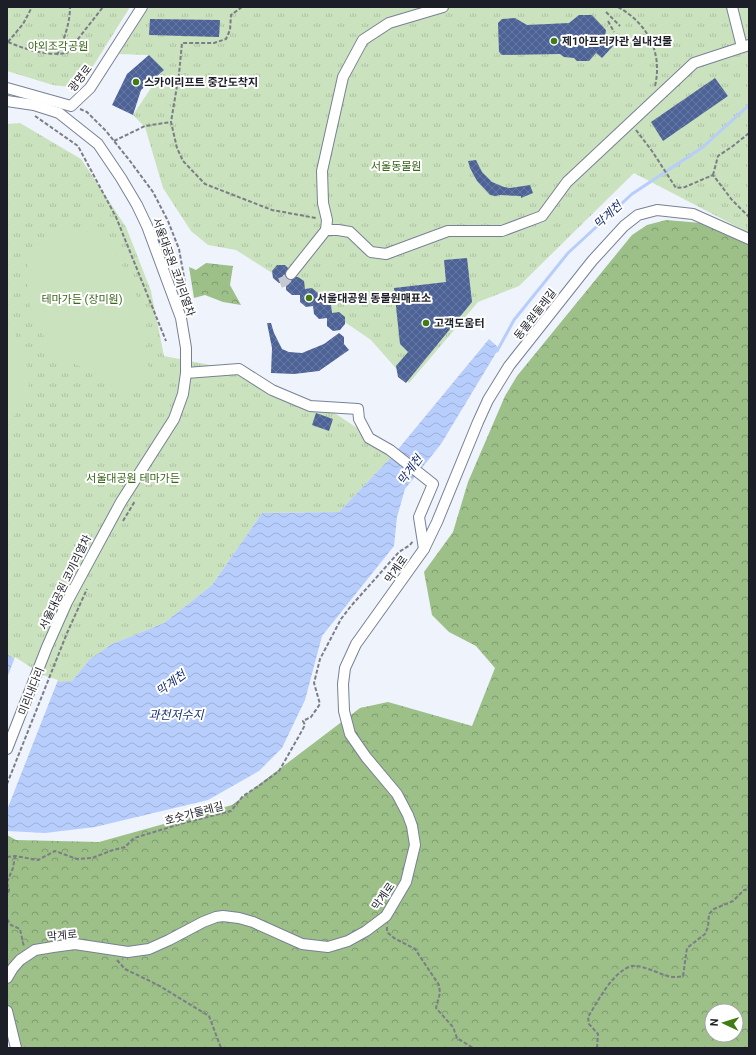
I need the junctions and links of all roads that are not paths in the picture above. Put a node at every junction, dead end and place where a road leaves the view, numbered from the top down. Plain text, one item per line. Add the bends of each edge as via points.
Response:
1 (142, 7) edge
2 (443, 7) edge
3 (732, 7) edge
4 (746, 46) edge
5 (7, 88) edge
6 (7, 101) edge
7 (327, 225) junction
8 (749, 239) edge
9 (291, 274) tunnel mouth
10 (186, 373) junction
11 (430, 482) junction
12 (448, 494) junction
13 (424, 549) junction
14 (47, 647) joint
15 (7, 749) edge
16 (7, 978) edge
17 (7, 1010) edge
18 (16, 1048) edge

1 - 5 street, 광명로 via 90,88 71,106
2 - 7 street via 389,23 363,40 343,77 322,171 322,203
3 - 4 street
4 - 7 street via 694,63 567,182 542,216 502,232 448,231 386,254 371,252 350,232
6 - 10 street, 서울대공원 코끼리열차 via 34,105 59,113 98,144 121,178 147,226 181,318 186,348
7 - 9 street
8 - 12 street, 동물원둘레길 via 692,214 657,210 638,215 624,226 592,261 509,366 488,400
10 - 11 street via 239,369 272,390 310,406 358,409 359,419 369,438 390,450
10 - 14 street, 서울대공원 코끼리열차 via 183,394 174,419 121,502 67,602
11 - 12 street
11 - 13 street via 420,517
12 - 13 street, 동물원둘레길
13 - 16 street, 막계로 via 356,644 346,668 343,684 344,712 350,734 397,794 412,826 415,845 406,882 386,916 348,941 328,947 302,944 239,918 216,917 149,949 128,952 75,944 35,950 20,960
14 - 15 street, 미리내다리
17 - 18 street

